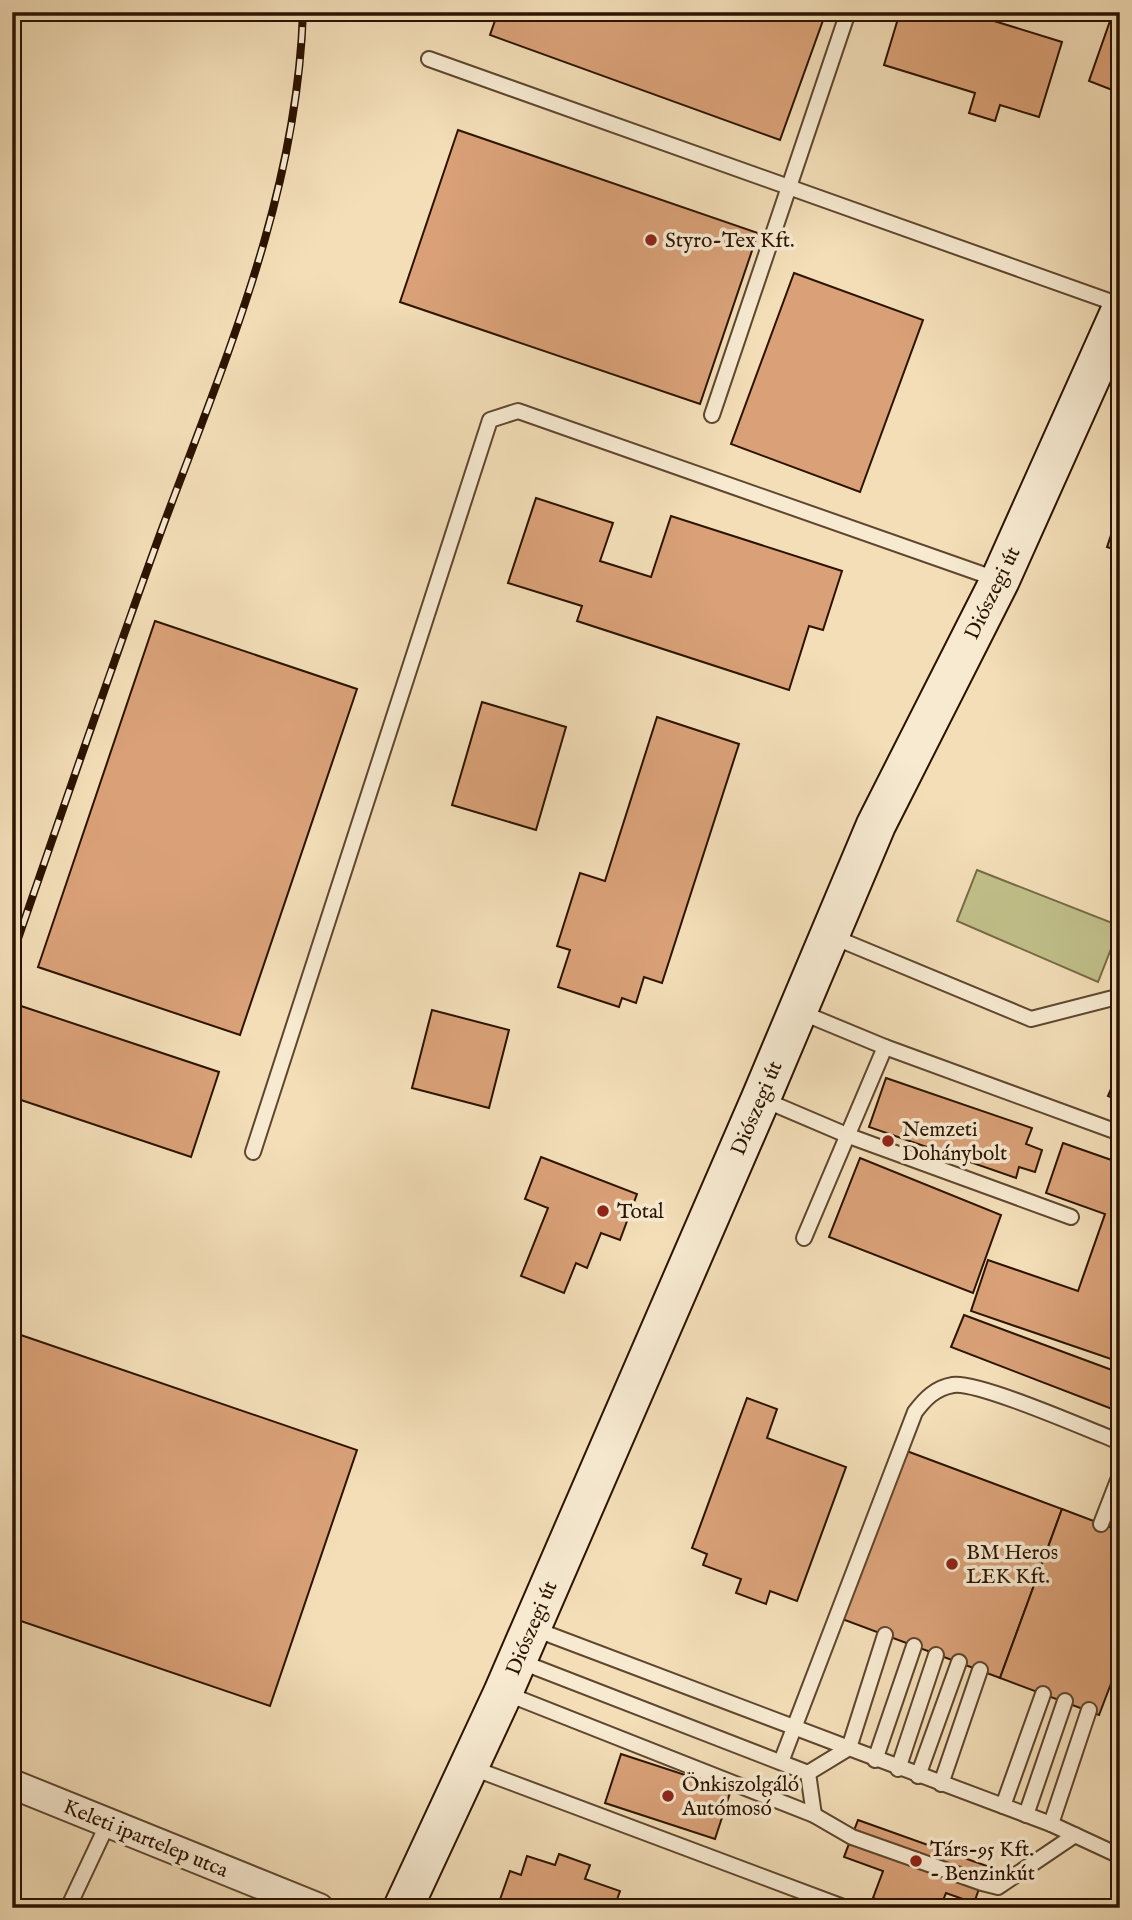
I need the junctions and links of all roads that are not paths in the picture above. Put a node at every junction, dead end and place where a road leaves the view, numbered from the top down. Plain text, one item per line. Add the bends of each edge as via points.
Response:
1 (848, 12) edge
2 (429, 59) dead end
3 (791, 188) junction
4 (1120, 305) edge
5 (1120, 312) edge
6 (712, 415) dead end
7 (1000, 580) junction
8 (830, 936) junction
9 (1114, 998) dead end
10 (797, 1011) junction
11 (885, 1047) junction
12 (761, 1098) junction
13 (1120, 1133) edge
14 (849, 1136) junction
15 (253, 1152) dead end
16 (1071, 1217) dead end
17 (804, 1238) dead end
18 (1120, 1442) edge
19 (1120, 1475) edge
20 (1101, 1524) dead end
21 (885, 1635) dead end
22 (914, 1646) dead end
23 (936, 1654) dead end
24 (517, 1660) junction
25 (959, 1662) dead end
26 (980, 1670) dead end
27 (1043, 1693) dead end
28 (1065, 1701) dead end
29 (1089, 1710) dead end
30 (795, 1727) junction
31 (849, 1748) junction
32 (875, 1760) junction
33 (781, 1762) junction
34 (469, 1767) junction
35 (898, 1769) junction
36 (808, 1773) junction
37 (918, 1776) junction
38 (12, 1784) edge
39 (941, 1784) junction
40 (1003, 1806) junction
41 (814, 1815) junction
42 (1026, 1815) junction
43 (108, 1823) junction
44 (1051, 1824) junction
45 (1074, 1835) junction
46 (1120, 1856) edge
47 (68, 1908) edge
48 (319, 1908) edge
49 (403, 1908) edge
50 (846, 1908) edge

1 - 3 lane
2 - 3 lane
3 - 4 lane
3 - 6 lane
5 - 7 main road, Diószegi út
7 - 8 main road, Diószegi út via 876,825
7 - 15 lane via 518,411 490,420
8 - 9 lane via 1031,1019
8 - 10 main road, Diószegi út
10 - 11 lane
10 - 12 main road, Diószegi út
11 - 13 lane
11 - 14 lane
12 - 14 lane
12 - 24 main road, Diószegi út
14 - 16 lane
14 - 17 lane
18 - 30 lane via 969,1385 937,1390 927,1397 915,1412
19 - 20 lane
21 - 31 lane
22 - 32 lane
23 - 35 lane
24 - 30 lane
24 - 33 lane
24 - 34 main road, Diószegi út
24 - 41 lane
25 - 37 lane
26 - 39 lane
27 - 40 lane
28 - 42 lane
29 - 44 lane
30 - 31 lane
30 - 33 lane
31 - 32 lane
31 - 36 lane
32 - 35 lane
33 - 36 lane
34 - 49 main road, Diószegi út
34 - 50 lane
35 - 37 lane
36 - 41 lane
37 - 39 lane
38 - 43 street, Keleti ipartelep utca
39 - 40 lane
40 - 42 lane
41 - 45 lane via 852,1837 998,1887
42 - 44 lane
43 - 47 lane
43 - 48 street, Keleti ipartelep utca
44 - 45 lane
45 - 46 lane

